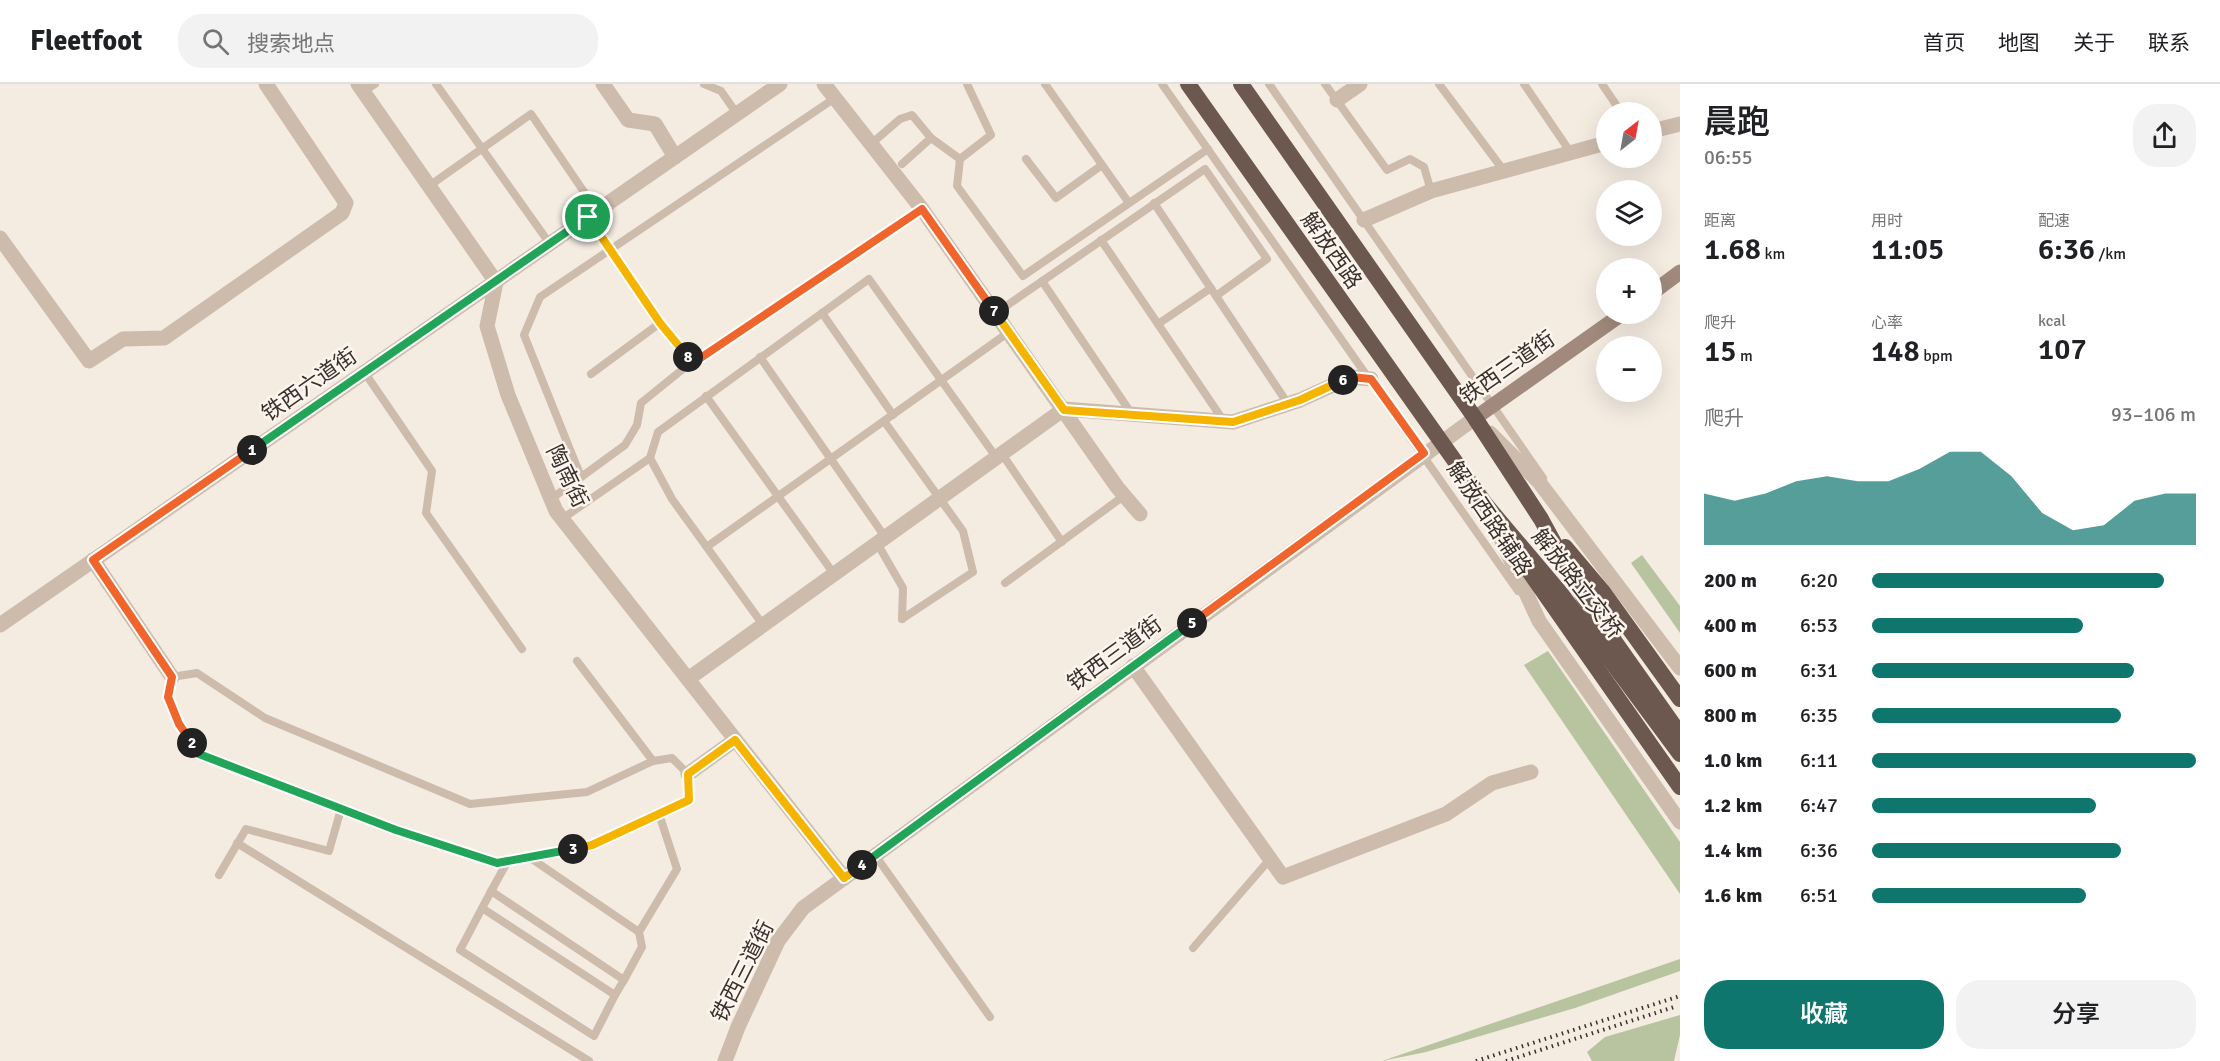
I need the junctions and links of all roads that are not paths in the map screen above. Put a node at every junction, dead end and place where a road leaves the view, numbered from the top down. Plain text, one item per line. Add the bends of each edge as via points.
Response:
1 (266, 84) edge
2 (436, 84) edge
3 (603, 84) edge
4 (704, 84) edge
5 (780, 84) edge
6 (824, 84) edge
7 (967, 84) edge
8 (1045, 84) edge
9 (1162, 84) edge
10 (1188, 84) edge
11 (1241, 84) edge
12 (1269, 84) edge
13 (1325, 84) edge
14 (1360, 84) edge
15 (1439, 84) edge
16 (1524, 84) edge
17 (1602, 84) edge
18 (365, 87) edge
19 (835, 98) junction
20 (1337, 100) junction
21 (1614, 102) edge
22 (737, 114) junction
23 (1680, 124) edge
24 (1662, 128) edge
25 (931, 138) junction
26 (871, 144) junction
27 (1596, 146) edge
28 (481, 147) junction
29 (1208, 149) junction
30 (1571, 153) junction
31 (675, 157) junction
32 (960, 159) junction
33 (1026, 159) dead end
34 (902, 164) dead end
35 (1102, 165) junction
36 (1504, 171) junction
37 (429, 186) junction
38 (1431, 191) junction
39 (1129, 203) junction
40 (1154, 203) junction
41 (922, 209) junction
42 (593, 214) junction
43 (1364, 220) junction
44 (0, 238) edge
45 (1101, 240) junction
46 (550, 244) junction
47 (609, 250) junction
48 (1680, 272) edge
49 (1042, 281) junction
50 (496, 282) junction
51 (1662, 286) edge
52 (1211, 288) junction
53 (1216, 296) junction
54 (822, 313) junction
55 (996, 313) junction
56 (660, 323) junction
57 (1158, 324) junction
58 (1608, 324) edge
59 (1009, 332) junction
60 (760, 357) junction
61 (693, 363) junction
62 (365, 372) junction
63 (591, 374) dead end
64 (943, 379) junction
65 (1371, 379) junction
66 (706, 396) junction
67 (1288, 404) junction
68 (1494, 404) junction
69 (1064, 410) junction
70 (893, 415) junction
71 (1132, 415) junction
72 (1475, 418) junction
73 (884, 421) junction
74 (1224, 422) junction
75 (1440, 441) junction
76 (1424, 453) junction
77 (999, 455) junction
78 (650, 458) junction
79 (830, 460) junction
80 (581, 477) junction
81 (1125, 495) junction
82 (778, 498) junction
83 (940, 498) junction
84 (551, 499) junction
85 (1486, 505) junction
86 (1140, 514) dead end
87 (562, 519) junction
88 (1541, 519) junction
89 (1582, 536) junction
90 (881, 540) junction
91 (1062, 542) junction
92 (708, 546) junction
93 (93, 560) junction
94 (834, 574) junction
95 (1005, 583) dead end
96 (1539, 621) junction
97 (0, 625) edge
98 (763, 625) junction
99 (522, 649) dead end
100 (577, 661) dead end
101 (1133, 666) junction
102 (1680, 668) edge
103 (172, 677) junction
104 (688, 679) junction
105 (1680, 699) edge
106 (1680, 734) edge
107 (735, 740) junction
108 (1680, 754) edge
109 (654, 761) junction
110 (1532, 772) dead end
111 (688, 774) junction
112 (1680, 787) edge
113 (341, 809) junction
114 (659, 814) junction
115 (1680, 822) edge
116 (237, 843) junction
117 (875, 855) junction
118 (529, 857) junction
119 (1270, 859) junction
120 (508, 861) junction
121 (219, 875) dead end
122 (844, 878) junction
123 (491, 891) junction
124 (482, 908) junction
125 (639, 932) junction
126 (1193, 948) dead end
127 (624, 980) junction
128 (615, 995) junction
129 (990, 1017) dead end
130 (589, 1061) edge
131 (725, 1061) edge

1 - 44 street via 346,203 342,213 164,338 123,339 89,361
2 - 28 lane
3 - 31 street via 628,120 655,124
4 - 22 lane via 722,91
5 - 22 street, 铁西六道街
6 - 19 street
7 - 32 lane via 991,135
8 - 35 lane
9 - 29 lane, 解放西路辅路
10 - 75 highway, 解放西路
11 - 72 highway, 解放西路
12 - 43 lane
13 - 20 lane
14 - 20 street
15 - 36 lane
16 - 30 lane
17 - 21 lane
18 - 37 street
19 - 26 street
19 - 47 lane
20 - 38 lane via 1387,170 1410,159 1424,167
22 - 31 street, 铁西六道街
23 - 24 street
25 - 26 lane via 912,115 900,119
25 - 32 lane
25 - 34 lane
26 - 41 street
27 - 30 street
28 - 37 lane
28 - 42 lane via 531,114
28 - 46 lane
29 - 39 lane
29 - 65 lane, 解放西路辅路
30 - 36 street
31 - 42 street, 铁西六道街
32 - 39 lane via 957,186 1023,276
33 - 35 lane via 1056,198
35 - 39 lane
36 - 38 street
37 - 50 street
38 - 43 street
40 - 45 lane
40 - 52 lane
40 - 53 lane via 1205,169 1268,259
41 - 55 street
41 - 61 lane
42 - 46 street, 铁西六道街
42 - 47 lane
43 - 68 lane
45 - 49 lane
45 - 57 lane
46 - 50 street, 铁西六道街
47 - 56 lane
47 - 80 lane via 540,297 524,335
48 - 51 main road
49 - 55 lane
49 - 71 lane
50 - 62 street, 铁西六道街
50 - 84 street, 陶南街 via 487,326 508,395
52 - 53 lane
52 - 57 lane
53 - 67 lane
54 - 60 lane
54 - 64 lane via 869,279
54 - 70 lane
55 - 59 street
56 - 61 lane
56 - 63 lane
57 - 74 lane
58 - 68 main road, 铁西三道街
59 - 64 lane
59 - 69 street
60 - 66 lane
60 - 79 lane
61 - 80 lane via 641,403 637,425 625,444
62 - 93 street, 铁西六道街
62 - 99 lane via 432,471 426,513
64 - 70 lane
64 - 77 lane
65 - 67 street via 1351,377
65 - 76 lane, 解放西路辅路
66 - 78 lane via 658,432
66 - 82 lane
67 - 74 street
68 - 72 main road, 铁西三道街
68 - 89 lane
69 - 71 street
69 - 77 street
69 - 81 street
70 - 73 lane
71 - 74 street
72 - 75 street, 铁西三道街
72 - 88 highway, 解放路立交桥
72 - 89 street via 1539,482
73 - 79 lane
73 - 83 lane
75 - 76 street, 铁西三道街
75 - 85 highway, 解放路立交桥
76 - 96 lane, 解放西路辅路
76 - 101 street, 铁西三道街
77 - 83 street
77 - 91 lane
78 - 87 lane
78 - 92 lane via 672,499
79 - 82 lane
79 - 90 lane
80 - 84 lane
81 - 86 street
81 - 91 lane
82 - 92 lane
82 - 94 lane
83 - 90 street
83 - 90 lane via 963,531 973,573 902,620 903,588
84 - 87 street, 陶南街
85 - 96 street
85 - 108 highway, 解放路立交桥 via 1562,595
85 - 112 highway via 1556,613
87 - 104 street, 陶南街
88 - 105 highway via 1603,592
88 - 106 highway, 解放路立交桥 via 1584,597
89 - 102 street
90 - 94 street
91 - 95 lane
92 - 98 lane
93 - 97 street, 铁西六道街
93 - 103 street
94 - 98 street
96 - 115 street
98 - 104 street
100 - 109 lane
101 - 117 street, 铁西三道街
101 - 119 street
103 - 109 lane via 197,673 265,718 470,804 588,792
103 - 113 lane via 168,697 179,724 199,754
104 - 107 street, 陶南街
107 - 111 street
107 - 122 street, 陶南街
109 - 111 lane via 672,758
110 - 119 street via 1492,783 1446,814 1283,878
111 - 114 lane via 689,800
113 - 116 lane via 328,852 246,829
113 - 120 lane via 497,863
114 - 118 lane via 592,845
114 - 125 lane via 677,869
116 - 121 lane
116 - 130 lane
117 - 122 street, 铁西三道街
117 - 129 lane
118 - 120 lane
118 - 125 lane
119 - 126 lane
120 - 123 lane
122 - 131 street, 铁西三道街 via 803,908 778,941
123 - 124 lane
123 - 127 lane
124 - 128 lane
124 - 128 lane via 460,950 594,1036
125 - 127 lane via 642,946
127 - 128 lane

